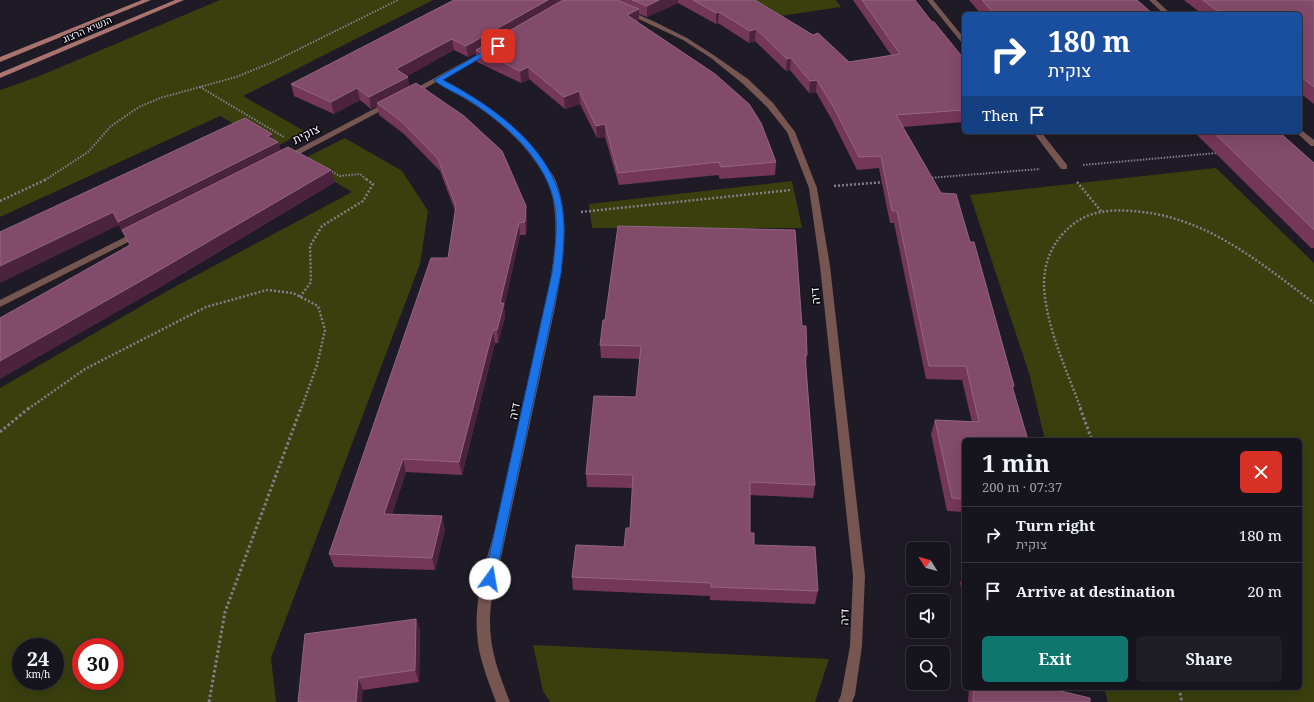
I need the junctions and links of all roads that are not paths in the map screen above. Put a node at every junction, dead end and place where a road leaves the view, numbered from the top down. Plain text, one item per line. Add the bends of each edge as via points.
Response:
1 (148, 0) edge
2 (181, 0) edge
3 (930, 0) edge
4 (1152, 0) edge
5 (616, 8) edge
6 (1166, 12) edge
7 (962, 40) edge
8 (496, 46) edge
9 (0, 60) edge
10 (0, 76) edge
11 (438, 80) junction
12 (1302, 133) edge
13 (1038, 134) edge
14 (1314, 144) edge
15 (275, 163) edge
16 (1064, 167) road end
17 (148, 228) edge
18 (0, 304) edge
19 (503, 702) edge
20 (845, 702) edge

1 - 9 street, הנשיא הרצוג
2 - 10 street, הנשיא הרצוג
3 - 7 street
4 - 6 street
5 - 20 street, דיה via 685,38 746,81 770,105 791,132 813,188 825,266 859,576 856,646
8 - 11 street, צוקית
11 - 15 street, צוקית
11 - 19 street, דיה via 467,95 491,112 536,155 551,180 559,214 560,234 556,273 483,607 483,634 490,666
12 - 14 street
13 - 16 street
17 - 18 street

